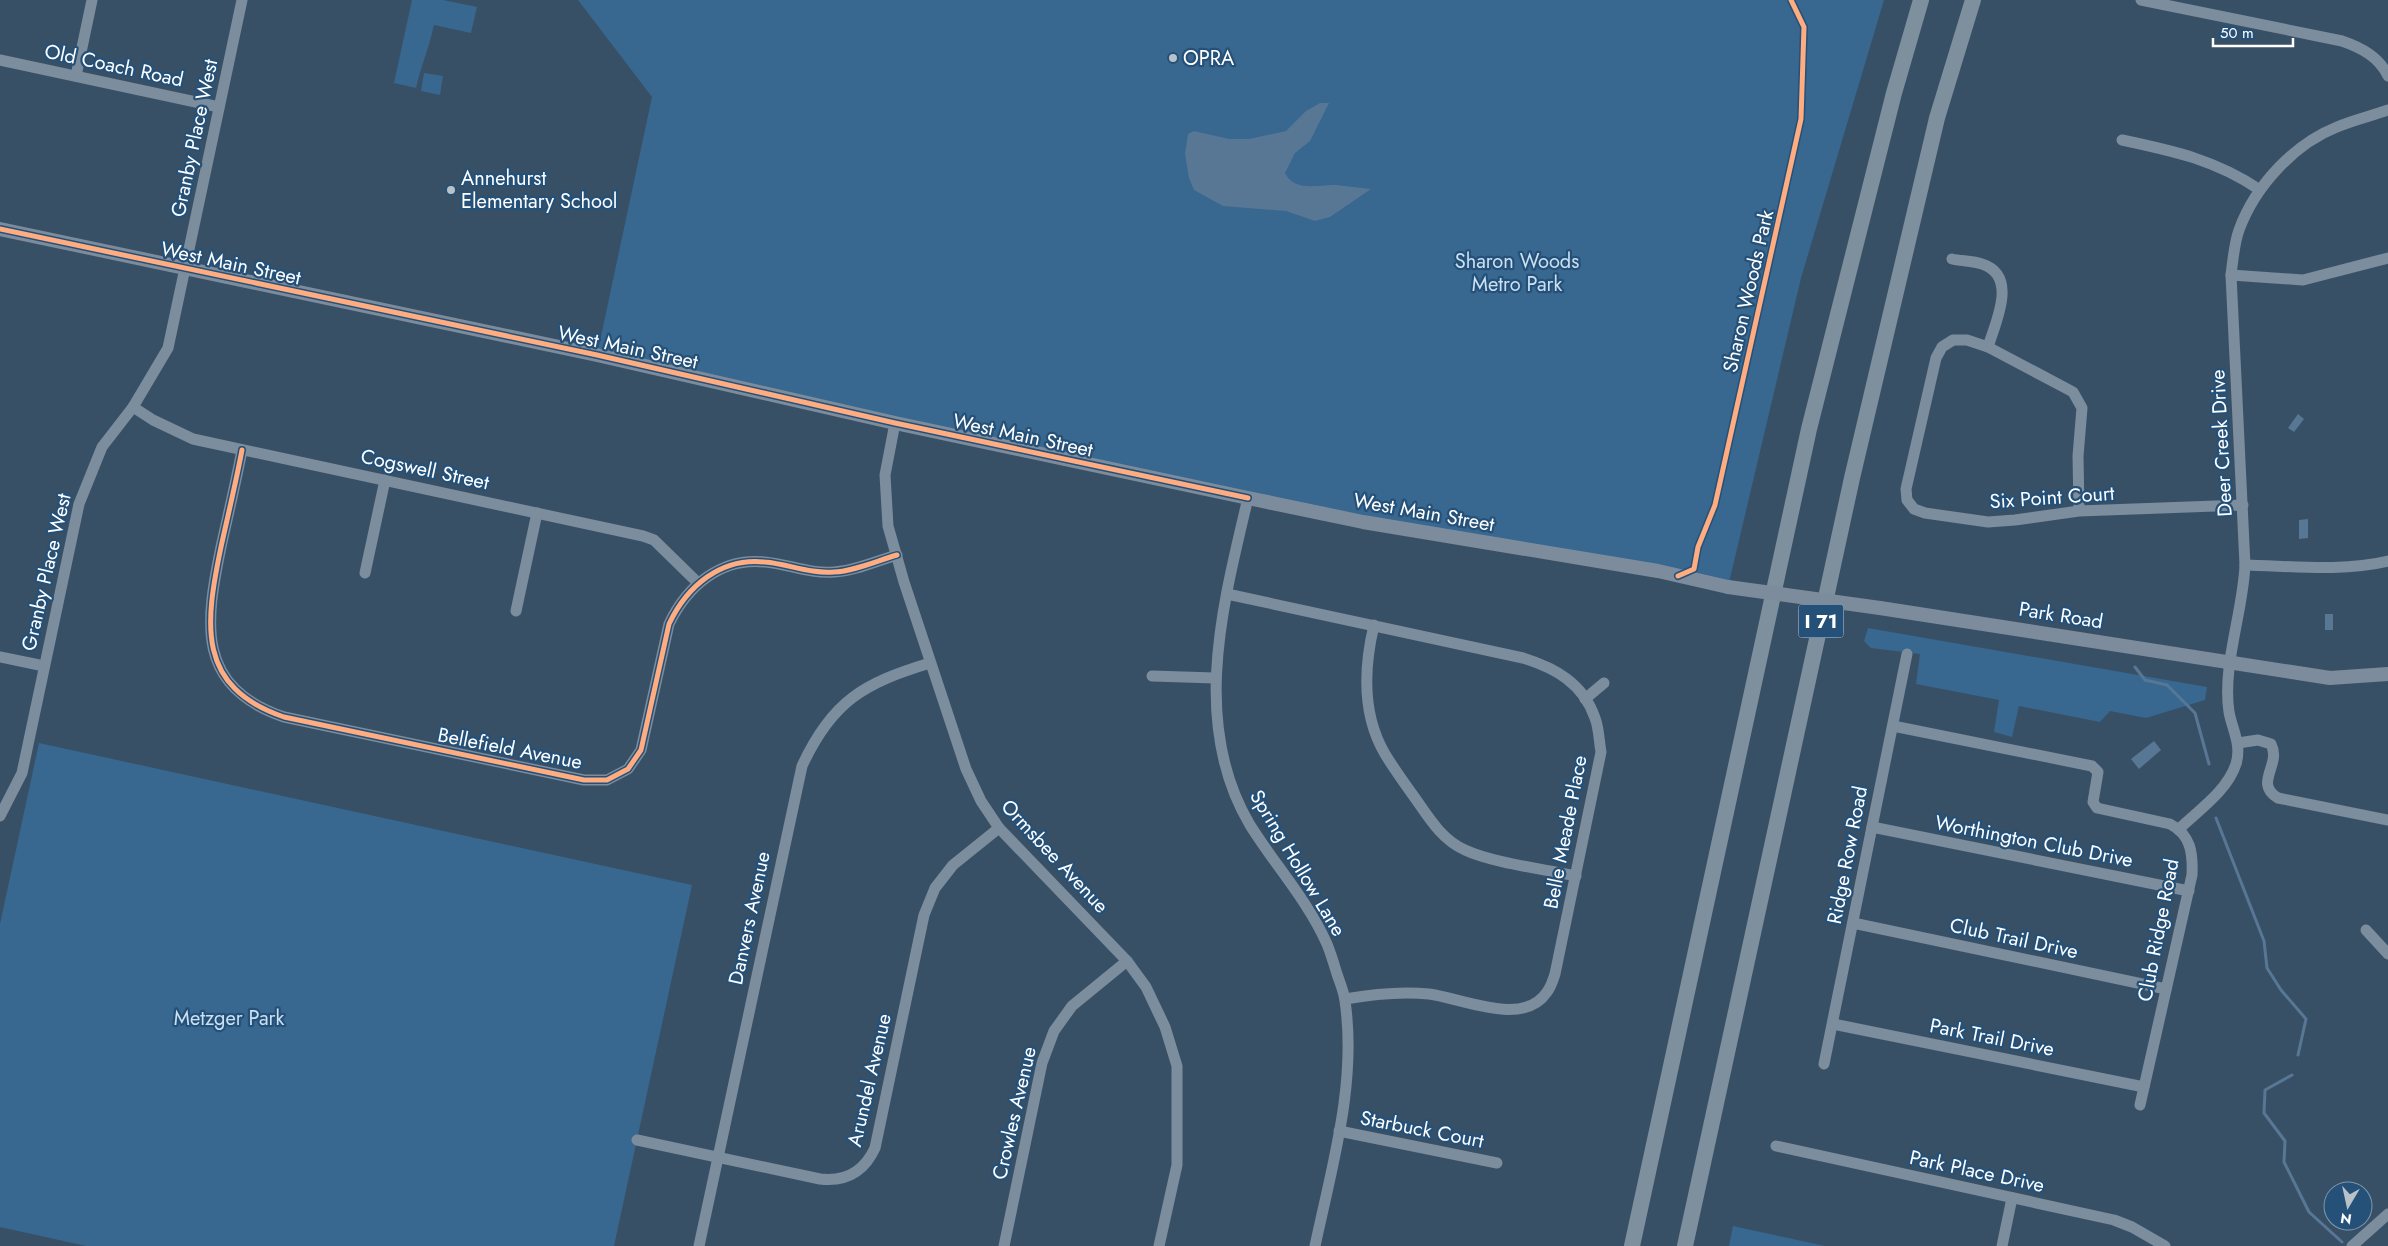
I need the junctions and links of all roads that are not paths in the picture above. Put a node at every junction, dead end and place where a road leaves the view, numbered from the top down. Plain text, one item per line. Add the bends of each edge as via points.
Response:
1 (92, 0) edge
2 (242, 0) edge
3 (1922, 0) edge
4 (1973, 0) edge
5 (2141, 0) edge
6 (0, 60) edge
7 (76, 76) junction
8 (2388, 76) edge
9 (220, 107) junction
10 (2388, 110) edge
11 (2122, 140) dead end
12 (2260, 190) junction
13 (0, 229) edge
14 (2388, 258) edge
15 (1952, 259) dead end
16 (185, 269) junction
17 (2231, 275) junction
18 (1988, 347) junction
19 (134, 407) junction
20 (895, 423) junction
21 (242, 450) junction
22 (385, 480) junction
23 (1248, 498) junction
24 (2243, 505) junction
25 (2079, 511) junction
26 (537, 513) junction
27 (897, 555) junction
28 (2388, 561) edge
29 (2245, 564) junction
30 (365, 573) dead end
31 (698, 582) junction
32 (1728, 586) joint
33 (1227, 594) junction
34 (516, 611) dead end
35 (1374, 624) junction
36 (1907, 654) dead end
37 (0, 657) edge
38 (2230, 662) junction
39 (930, 663) junction
40 (44, 666) junction
41 (2388, 674) edge
42 (1152, 676) dead end
43 (1215, 678) junction
44 (1604, 683) dead end
45 (1585, 699) junction
46 (1893, 726) junction
47 (2238, 744) junction
48 (0, 816) edge
49 (2388, 820) edge
50 (999, 828) junction
51 (1872, 828) junction
52 (2179, 828) junction
53 (1576, 876) junction
54 (2189, 891) junction
55 (1853, 923) junction
56 (2366, 930) dead end
57 (2388, 954) edge
58 (1127, 961) junction
59 (2166, 988) junction
60 (1345, 999) junction
61 (1832, 1024) junction
62 (1824, 1064) dead end
63 (2144, 1087) junction
64 (2140, 1105) dead end
65 (1339, 1131) junction
66 (637, 1140) dead end
67 (1776, 1146) dead end
68 (718, 1157) junction
69 (1497, 1163) dead end
70 (2012, 1198) junction
71 (2388, 1214) edge
72 (699, 1246) edge
73 (1004, 1246) edge
74 (1159, 1246) edge
75 (1314, 1246) edge
76 (1632, 1246) edge
77 (1685, 1246) edge
78 (2002, 1246) edge
79 (2165, 1246) edge
80 (2352, 1246) edge

1 - 7 street
2 - 9 street, Granby Place West
3 - 76 highway, I 71 via 1894,93 1809,429
4 - 77 highway, I 71 via 1937,118 1854,469
5 - 8 street via 2342,41 2373,56
6 - 7 street, Old Coach Road
7 - 9 street, Old Coach Road
9 - 16 street, Granby Place West
10 - 12 street, Deer Creek Drive via 2336,127 2305,143
11 - 12 street via 2187,154 2216,164
12 - 17 street, Deer Creek Drive via 2239,230
13 - 16 main road, West Main Street
14 - 17 street via 2304,280
15 - 18 street via 1984,265 1997,275 2003,291 2002,299
16 - 19 street, Granby Place West via 168,348
16 - 20 main road, West Main Street via 590,354
17 - 24 street, Deer Creek Drive
18 - 25 street via 2073,392 2082,408 2078,456
18 - 25 street, Six Point Court via 1966,340 1953,340 1942,347 1936,358 1906,489 1908,500 1914,509 1925,513 1988,522
19 - 21 street, Cogswell Street via 193,439
19 - 40 street, Granby Place West via 102,447 78,504
20 - 23 main road, West Main Street
20 - 27 street, Ormsbee Avenue via 885,475 888,526
21 - 22 street, Cogswell Street
21 - 31 street, Bellefield Avenue via 216,573 210,634 213,652 225,678 239,694 262,709 284,717 584,780 607,780 628,769 640,750 669,624 677,607
22 - 26 street, Cogswell Street
22 - 30 street
23 - 32 main road, West Main Street via 1362,522
23 - 33 street, Spring Hollow Lane
24 - 25 street, Six Point Court
24 - 29 street, Deer Creek Drive
26 - 31 street, Cogswell Street via 614,528 654,540
26 - 34 street
27 - 31 street, Bellefield Avenue via 833,572 766,562 735,564
27 - 39 street, Ormsbee Avenue
28 - 29 street via 2327,568
29 - 38 street, Deer Creek Drive via 2244,588
32 - 38 main road, Park Road, bridge
33 - 35 street, Belle Meade Place
33 - 43 street, Spring Hollow Lane
35 - 45 street, Belle Meade Place via 1549,666 1568,679
35 - 53 street via 1366,675 1367,699 1374,729 1384,753 1435,826 1464,850
36 - 46 street, Ridge Row Road
37 - 40 street
38 - 41 main road, Park Road via 2330,678
38 - 47 street, Deer Creek Drive via 2230,712
39 - 50 street, Ormsbee Avenue via 966,769 981,801
39 - 68 street, Danvers Avenue via 888,676 849,700 823,727 802,766
40 - 48 street, Granby Place West via 22,773
42 - 43 street
43 - 60 street, Spring Hollow Lane via 1224,761 1235,793 1250,824 1296,891 1327,944
44 - 45 street
45 - 53 street, Belle Meade Place via 1595,718 1601,752
46 - 51 street, Ridge Row Road
46 - 52 street via 2092,766 2098,772 2092,802 2097,808 2158,820
47 - 49 street via 2258,740 2270,744 2275,758 2267,787 2278,798
47 - 52 street, Deer Creek Drive via 2236,762 2226,784
50 - 58 street, Ormsbee Avenue
50 - 68 street, Arundel Avenue via 953,865 935,888 924,916 875,1148 863,1168 832,1180
51 - 54 street, Worthington Club Drive
51 - 55 street, Ridge Row Road
52 - 54 street, Club Ridge Road via 2193,855
53 - 60 street, Belle Meade Place via 1555,974 1547,993 1531,1006 1512,1010 1429,994 1387,992
54 - 59 street, Club Ridge Road
55 - 59 street, Club Trail Drive
55 - 61 street, Ridge Row Road
56 - 57 street
58 - 73 street, Crowles Avenue via 1072,1006 1054,1031 1042,1063
58 - 74 street, Ormsbee Avenue via 1146,987 1177,1066 1177,1165
59 - 63 street, Club Ridge Road
60 - 65 street, Spring Hollow Lane via 1349,1065
61 - 62 street, Ridge Row Road
61 - 63 street, Park Trail Drive
63 - 64 street, Club Ridge Road
65 - 69 street, Starbuck Court
65 - 75 street, Spring Hollow Lane
66 - 68 street, Arundel Avenue
67 - 70 street, Park Place Drive
68 - 72 street, Danvers Avenue
70 - 78 street
70 - 79 street, Park Place Drive via 2114,1220
71 - 80 street

